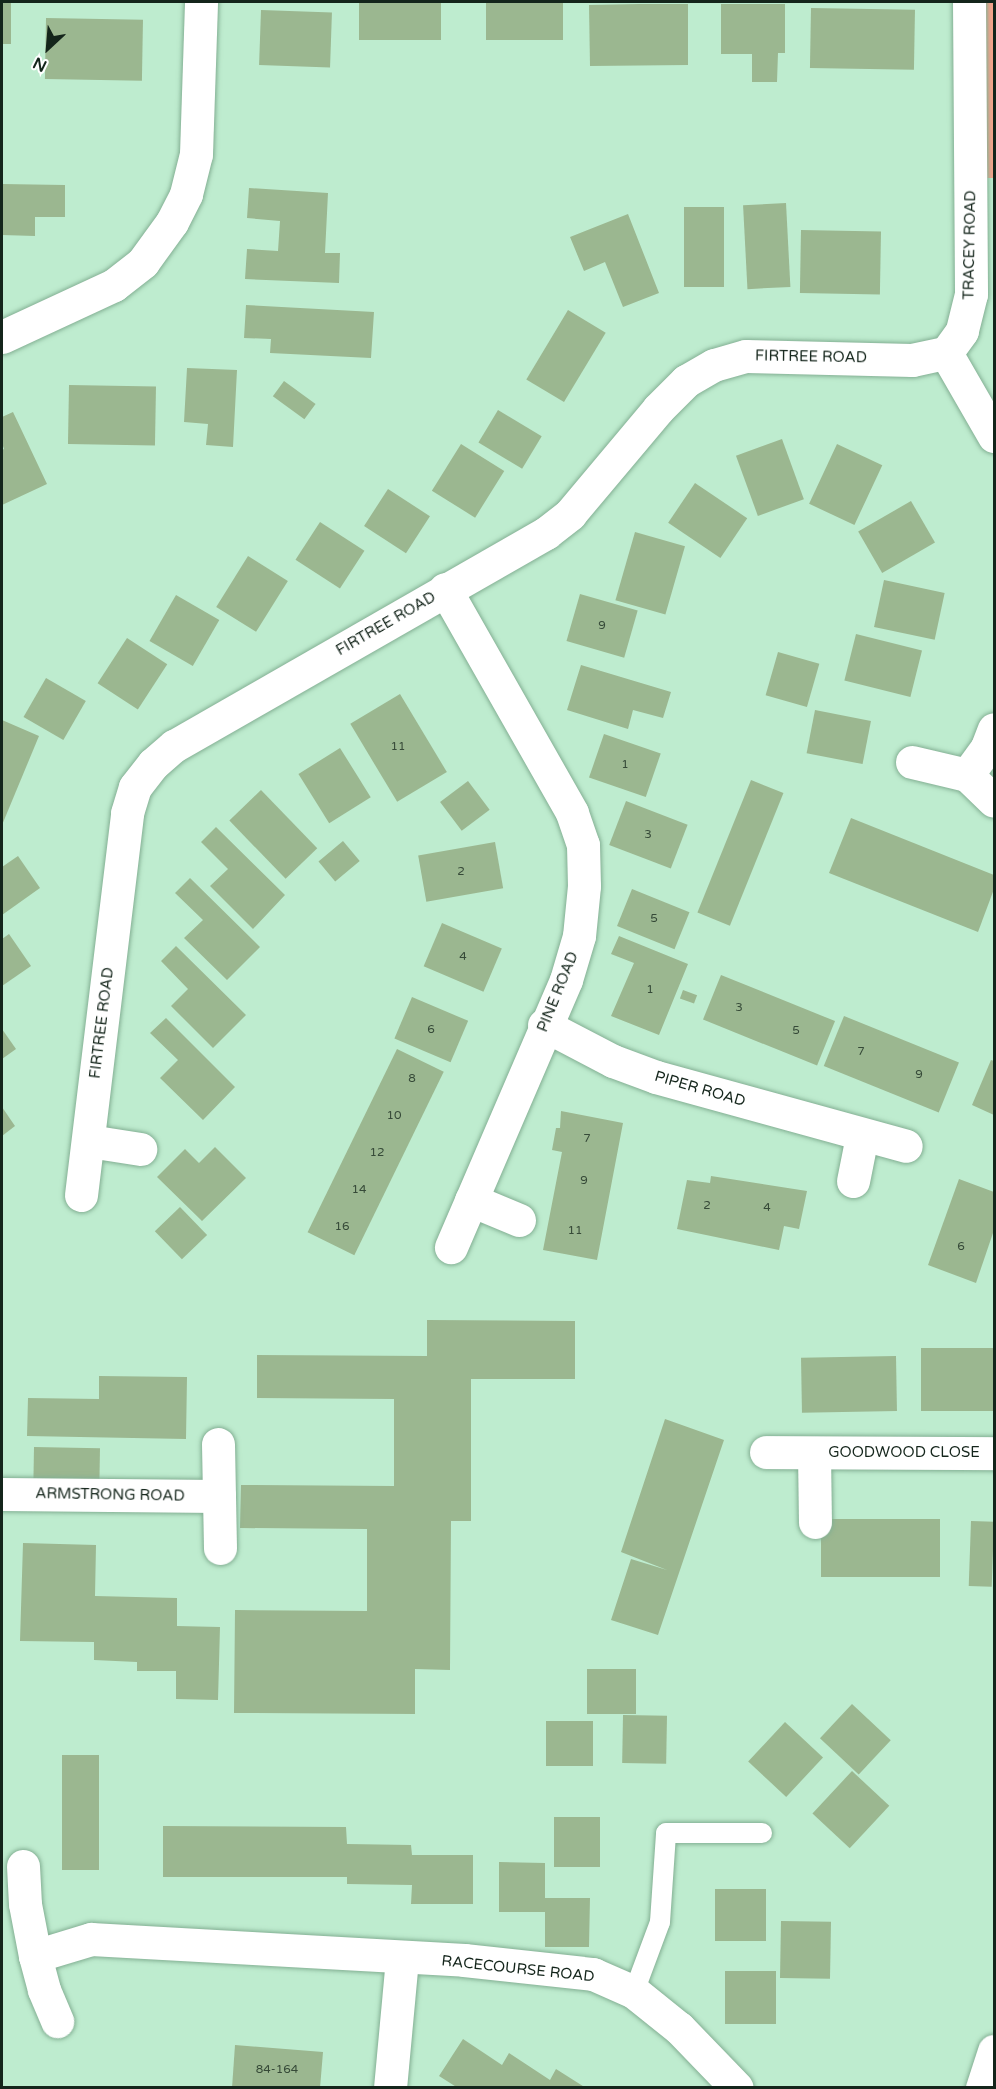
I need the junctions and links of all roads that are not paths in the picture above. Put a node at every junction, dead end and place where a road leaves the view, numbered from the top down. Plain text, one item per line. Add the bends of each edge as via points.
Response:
1 (201, 2) edge
2 (969, 2) edge
3 (983, 178) edge
4 (2, 337) edge
5 (946, 353) junction
6 (994, 436) edge
7 (445, 589) junction
8 (994, 729) edge
9 (912, 762) dead end
10 (967, 775) junction
11 (994, 801) edge
12 (544, 1025) junction
13 (862, 1136) junction
14 (89, 1141) junction
15 (906, 1146) dead end
16 (140, 1149) dead end
17 (853, 1181) dead end
18 (81, 1195) dead end
19 (471, 1200) junction
20 (519, 1220) dead end
21 (451, 1247) dead end
22 (218, 1444) dead end
23 (766, 1452) dead end
24 (814, 1453) junction
25 (994, 1453) edge
26 (2, 1494) edge
27 (219, 1496) junction
28 (815, 1522) dead end
29 (220, 1548) dead end
30 (762, 1833) dead end
31 (23, 1866) dead end
32 (35, 1956) junction
33 (402, 1958) junction
34 (634, 1992) junction
35 (57, 2021) dead end
36 (994, 2051) edge
37 (390, 2088) edge
38 (737, 2088) edge
39 (982, 2088) edge

1 - 4 street via 196,154 186,194 172,222 143,262 114,285
2 - 3 street, TRACEY ROAD
3 - 5 street, TRACEY ROAD via 971,294 963,332
5 - 6 street
5 - 7 street, FIRTREE ROAD via 912,360 746,356 714,365 686,381 658,409 570,514 546,533
7 - 12 street, PINE ROAD via 572,813 583,845 579,936 566,980
7 - 14 street, FIRTREE ROAD via 174,746 153,764 135,788 127,813
8 - 10 street via 987,747
9 - 10 street
10 - 11 street
12 - 13 street, PIPER ROAD via 613,1061 656,1077
12 - 19 street, PINE ROAD
13 - 15 street, PIPER ROAD
13 - 17 street
14 - 16 street
14 - 18 street, FIRTREE ROAD
19 - 20 street
19 - 21 street, PINE ROAD
22 - 27 street
23 - 24 street, GOODWOOD CLOSE
24 - 25 street, GOODWOOD CLOSE
24 - 28 street, GOODWOOD CLOSE
26 - 27 street, ARMSTRONG ROAD
27 - 29 street
30 - 34 lane via 666,1833 660,1922
31 - 32 street via 25,1904
32 - 33 street, RACECOURSE ROAD via 91,1939
32 - 35 street
33 - 34 street, RACECOURSE ROAD via 464,1960 593,1974
33 - 37 street
34 - 38 street, RACECOURSE ROAD via 679,2028
36 - 39 street

